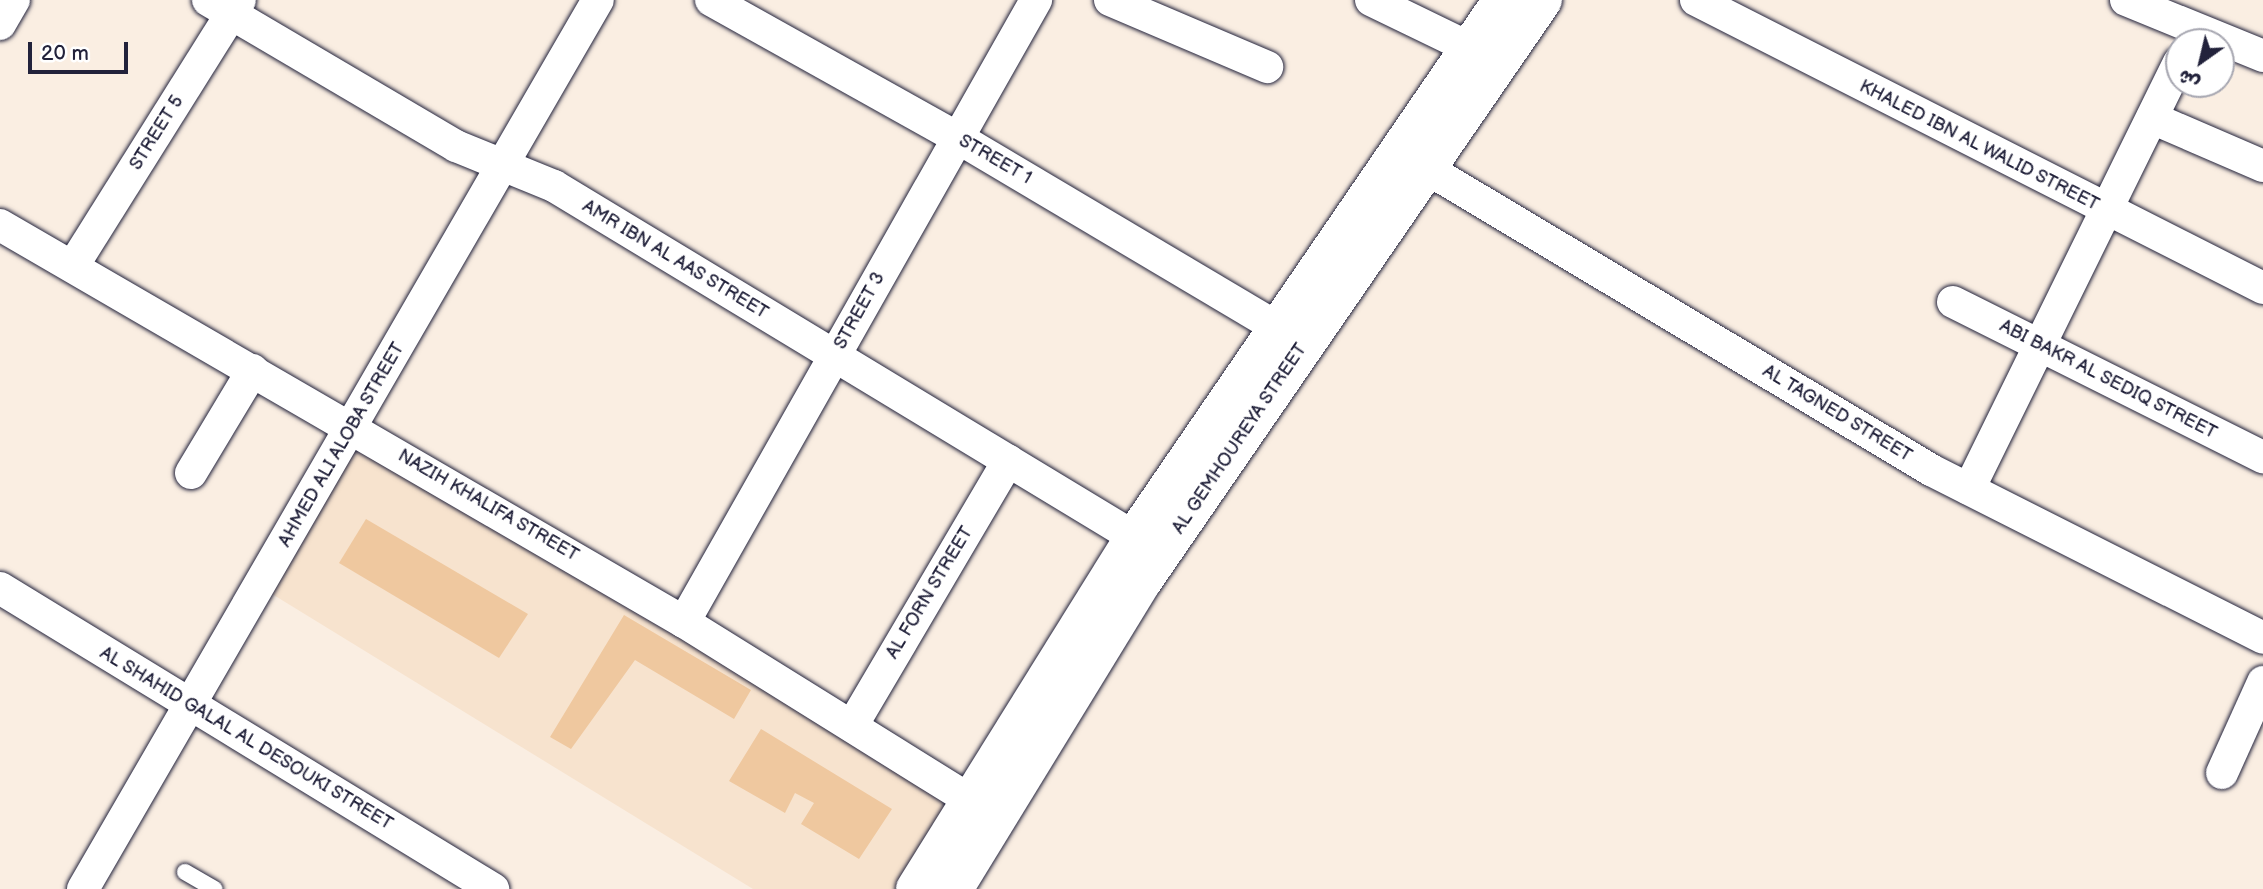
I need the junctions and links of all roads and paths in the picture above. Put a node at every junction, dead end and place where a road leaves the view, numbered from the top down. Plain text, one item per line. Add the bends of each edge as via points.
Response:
1 (598, 0) edge
2 (711, 0) edge
3 (1036, 0) edge
4 (1110, 0) edge
5 (1371, 0) edge
6 (1502, 0) edge
7 (1543, 0) edge
8 (1696, 0) edge
9 (2126, 0) edge
10 (226, 5) edge
11 (2178, 28) edge
12 (1468, 47) junction
13 (2235, 48) edge
14 (2263, 56) edge
15 (1267, 67) dead end
16 (2165, 92) edge
17 (2152, 118) junction
18 (958, 138) junction
19 (2263, 166) edge
20 (505, 167) junction
21 (1424, 167) junction
22 (2106, 211) junction
23 (0, 225) edge
24 (74, 266) junction
25 (2263, 288) edge
26 (1953, 302) dead end
27 (1275, 326) junction
28 (2040, 345) junction
29 (835, 355) junction
30 (253, 370) junction
31 (353, 427) junction
32 (2263, 457) edge
33 (1008, 461) junction
34 (191, 473) dead end
35 (1969, 489) junction
36 (1134, 537) junction
37 (0, 588) edge
38 (684, 622) junction
39 (2263, 638) edge
40 (2263, 682) edge
41 (189, 704) junction
42 (852, 726) junction
43 (2222, 773) dead end
44 (968, 799) junction
45 (185, 872) dead end
46 (83, 889) edge
47 (214, 889) edge
48 (493, 889) edge
49 (915, 889) edge
50 (954, 889) edge

1 - 20 street, AHMED ALI ALOBA STREET
2 - 18 street, STREET 1
3 - 18 street, STREET 3
4 - 15 street
5 - 12 street
6 - 12 street, AL GEMHOUREYA STREET
7 - 21 street, AL GEMHOUREYA STREET
8 - 22 street, KHALED IBN AL WALID STREET
9 - 11 street
10 - 20 street, AMR IBN AL AAS STREET via 456,146
10 - 24 street, STREET 5
12 - 27 street, AL GEMHOUREYA STREET
13 - 14 street
16 - 17 street
17 - 19 street
17 - 22 street
18 - 27 street, STREET 1
18 - 29 street, STREET 3
20 - 29 street, AMR IBN AL AAS STREET via 554,187
20 - 31 street, AHMED ALI ALOBA STREET
21 - 35 street, AL TAGNED STREET
21 - 50 street, AL GEMHOUREYA STREET via 1143,581
22 - 25 street, KHALED IBN AL WALID STREET
22 - 28 street
23 - 24 street, NAZIH KHALIFA STREET
24 - 30 street, NAZIH KHALIFA STREET
26 - 28 street, ABI BAKR AL SEDIQ STREET
27 - 36 street, AL GEMHOUREYA STREET
28 - 32 street, ABI BAKR AL SEDIQ STREET
28 - 35 street
29 - 33 street, AMR IBN AL AAS STREET
29 - 38 street, STREET 3
30 - 31 street, NAZIH KHALIFA STREET
30 - 34 street
31 - 38 street, NAZIH KHALIFA STREET
31 - 41 street, AHMED ALI ALOBA STREET
33 - 36 street, AMR IBN AL AAS STREET
33 - 42 street, AL FORN STREET
35 - 39 street, AL TAGNED STREET
36 - 44 street, AL GEMHOUREYA STREET
37 - 41 street, AL SHAHID GALAL AL DESOUKI STREET
38 - 42 street, NAZIH KHALIFA STREET
40 - 43 street
41 - 46 street, AHMED ALI ALOBA STREET
41 - 48 street, AL SHAHID GALAL AL DESOUKI STREET
42 - 44 street, NAZIH KHALIFA STREET
44 - 49 street, AL GEMHOUREYA STREET
45 - 47 lane

